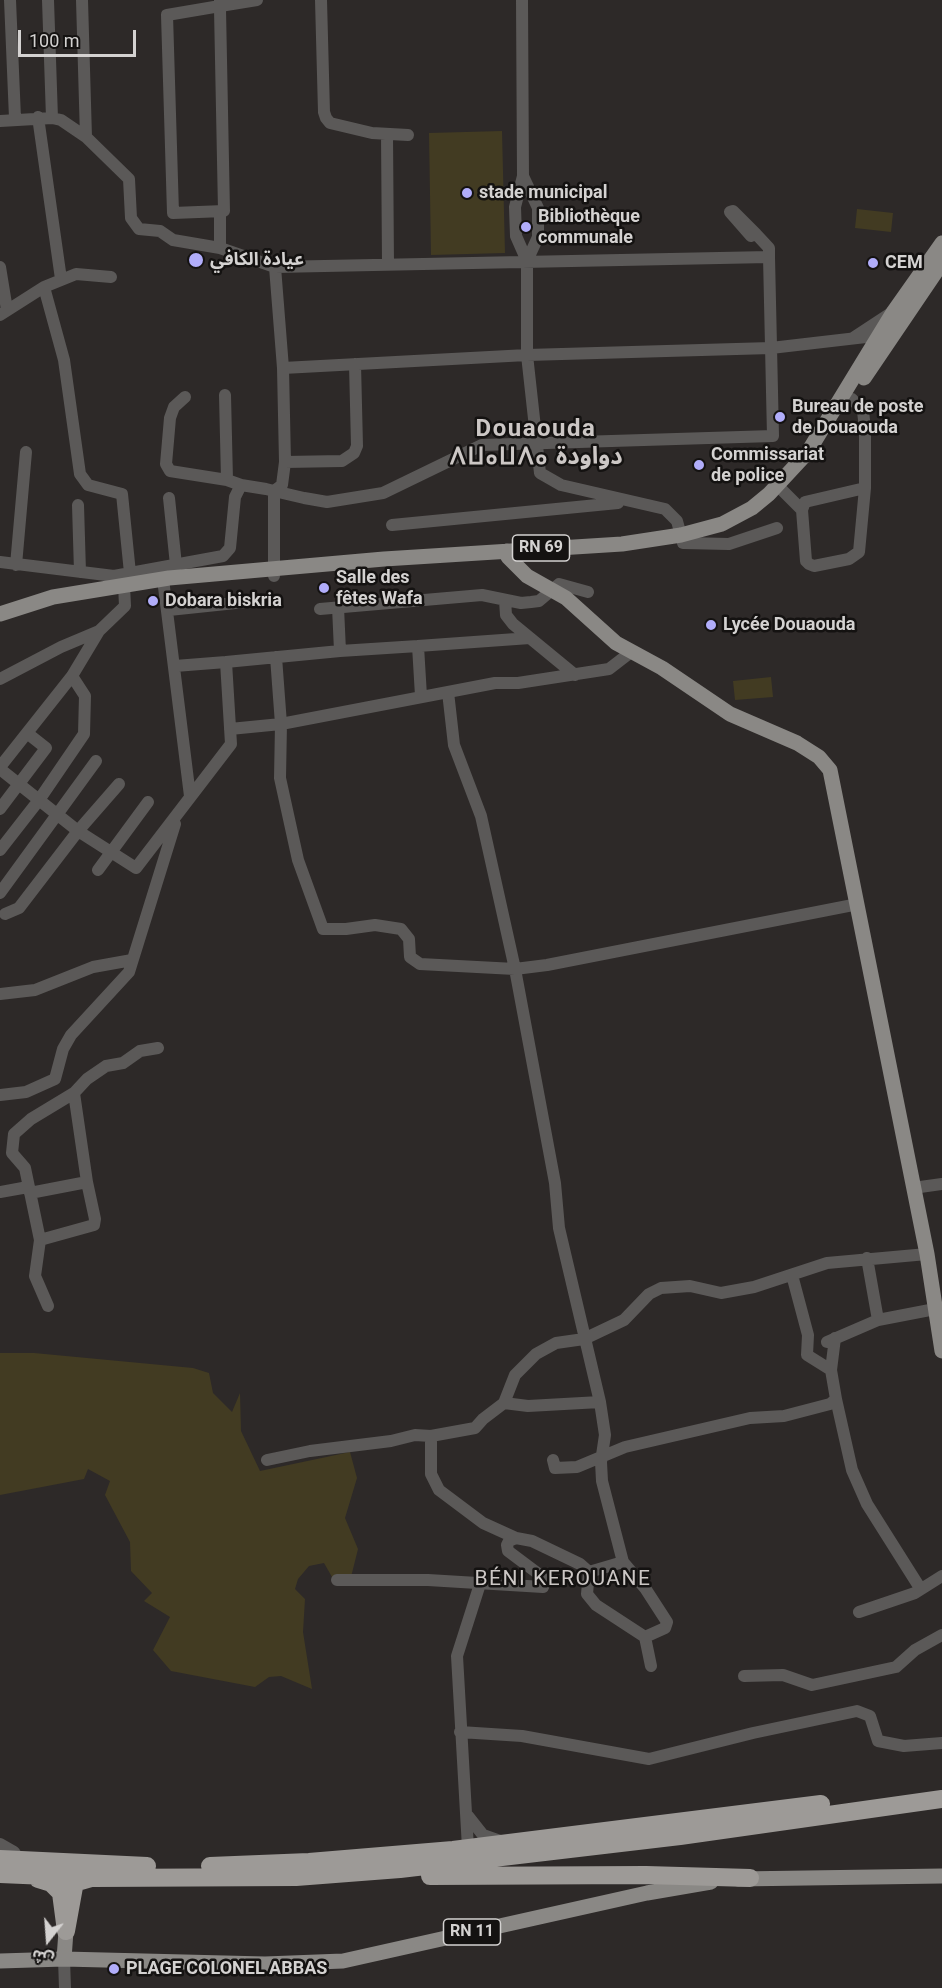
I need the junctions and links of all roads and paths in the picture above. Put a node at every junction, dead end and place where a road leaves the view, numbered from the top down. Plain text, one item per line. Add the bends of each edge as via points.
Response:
1 (10, 0) edge
2 (48, 0) edge
3 (82, 0) edge
4 (257, 0) edge
5 (321, 0) edge
6 (522, 0) edge
7 (220, 3) edge
8 (38, 117) junction
9 (15, 118) junction
10 (52, 118) junction
11 (0, 121) edge
12 (387, 135) junction
13 (408, 135) dead end
14 (86, 137) junction
15 (523, 176) junction
16 (220, 211) junction
17 (756, 234) dead end
18 (942, 243) edge
19 (220, 248) junction
20 (769, 257) junction
21 (527, 261) junction
22 (942, 262) edge
23 (388, 264) junction
24 (0, 267) edge
25 (275, 267) junction
26 (111, 277) dead end
27 (61, 279) junction
28 (44, 287) junction
29 (894, 311) junction
30 (3, 313) edge
31 (846, 340) junction
32 (877, 344) junction
33 (771, 348) junction
34 (527, 356) junction
35 (355, 364) junction
36 (283, 368) junction
37 (225, 395) dead end
38 (185, 397) dead end
39 (852, 399) junction
40 (537, 443) junction
41 (26, 452) dead end
42 (285, 462) junction
43 (283, 478) junction
44 (227, 480) junction
45 (241, 485) junction
46 (782, 488) junction
47 (865, 488) junction
48 (274, 490) junction
49 (169, 498) dead end
50 (304, 498) junction
51 (634, 501) junction
52 (78, 505) dead end
53 (802, 510) junction
54 (392, 525) dead end
55 (777, 528) dead end
56 (682, 539) junction
57 (507, 554) junction
58 (0, 562) edge
59 (16, 565) junction
60 (176, 565) junction
61 (80, 572) junction
62 (274, 573) junction
63 (164, 583) junction
64 (121, 584) junction
65 (551, 591) junction
66 (588, 592) dead end
67 (264, 600) dead end
68 (505, 600) junction
69 (338, 607) junction
70 (320, 609) dead end
71 (169, 610) junction
72 (0, 614) edge
73 (0, 622) edge
74 (99, 631) junction
75 (530, 638) junction
76 (418, 646) junction
77 (340, 651) junction
78 (632, 652) junction
79 (276, 657) junction
80 (226, 662) junction
81 (175, 666) junction
82 (575, 675) junction
83 (72, 676) junction
84 (0, 679) edge
85 (448, 692) junction
86 (421, 696) junction
87 (280, 724) junction
88 (230, 729) junction
89 (27, 733) junction
90 (96, 761) dead end
91 (0, 768) edge
92 (19, 784) junction
93 (119, 784) dead end
94 (187, 799) junction
95 (39, 800) junction
96 (148, 802) dead end
97 (0, 809) edge
98 (58, 815) junction
99 (78, 831) junction
100 (0, 850) edge
101 (112, 850) junction
102 (98, 870) dead end
103 (0, 893) edge
104 (858, 904) junction
105 (2, 915) edge
106 (132, 960) junction
107 (515, 969) junction
108 (0, 994) edge
109 (158, 1048) dead end
110 (74, 1093) junction
111 (0, 1095) edge
112 (87, 1182) junction
113 (942, 1184) edge
114 (913, 1188) junction
115 (29, 1190) junction
116 (0, 1192) edge
117 (40, 1240) junction
118 (927, 1254) junction
119 (867, 1258) junction
120 (792, 1275) junction
121 (48, 1306) dead end
122 (935, 1309) junction
123 (878, 1320) junction
124 (585, 1339) junction
125 (942, 1351) edge
126 (831, 1370) junction
127 (836, 1399) junction
128 (600, 1402) junction
129 (504, 1403) junction
130 (431, 1436) junction
131 (601, 1459) junction
132 (267, 1460) dead end
133 (553, 1460) dead end
134 (516, 1538) junction
135 (623, 1562) junction
136 (589, 1572) junction
137 (942, 1576) edge
138 (337, 1580) dead end
139 (480, 1584) junction
140 (920, 1588) junction
141 (859, 1612) dead end
142 (942, 1635) edge
143 (645, 1637) junction
144 (651, 1666) dead end
145 (744, 1676) dead end
146 (460, 1732) junction
147 (942, 1743) edge
148 (942, 1787) edge
149 (942, 1799) edge
150 (466, 1812) junction
151 (510, 1843) junction
152 (0, 1844) edge
153 (468, 1848) junction
154 (0, 1859) edge
155 (19, 1860) junction
156 (0, 1876) edge
157 (942, 1876) edge
158 (296, 1877) junction
159 (93, 1878) junction
160 (750, 1878) junction
161 (66, 1931) junction
162 (64, 1959) junction
163 (0, 1960) edge
164 (66, 1988) edge

1 - 9 street
2 - 10 street
3 - 14 street
4 - 7 street
5 - 12 street via 326,118 330,123
6 - 15 street
7 - 16 street via 224,211
7 - 16 street via 166,15 173,213
8 - 9 street
8 - 10 street
8 - 27 street
9 - 11 street
10 - 14 street
12 - 13 street
12 - 23 street
14 - 19 street via 129,180 131,218 139,229
15 - 21 street via 514,207 518,244
15 - 21 street via 538,208 538,237
16 - 19 street
17 - 20 street via 769,248
18 - 29 main road, RN 69
19 - 25 street
20 - 21 street
20 - 33 street
21 - 23 street
21 - 34 street
22 - 32 main road, RN 69 via 894,333
23 - 25 street
24 - 30 street
25 - 36 street
26 - 27 street via 75,274
27 - 28 street
28 - 30 street
28 - 64 street via 64,360 80,474 88,486 122,494
29 - 31 street
29 - 32 main road, RN 69
31 - 32 street
31 - 33 street
32 - 39 main road, RN 69
32 - 46 main road, RN 69
33 - 34 street
33 - 40 street via 773,436
34 - 35 street
34 - 40 street
35 - 36 street
35 - 42 street via 354,453 342,461
36 - 42 street
37 - 44 street
38 - 44 street via 174,407 170,418 166,464 170,471
39 - 46 main road, RN 69 via 813,458
39 - 47 street via 862,411
40 - 50 street via 482,445 383,493 327,502
40 - 51 street via 540,473 552,482
41 - 59 street
42 - 43 street
43 - 48 street via 282,486
43 - 50 street via 287,486
44 - 45 street
45 - 48 street
45 - 60 street via 235,497 228,554
46 - 53 street
46 - 56 main road, RN 69 via 734,519
47 - 53 street via 808,499
47 - 53 street via 859,552 852,558 814,566 807,562
48 - 50 street
48 - 62 street
49 - 60 street
51 - 54 street
51 - 56 street via 665,509 677,521
52 - 61 street
55 - 56 street via 729,544
56 - 57 main road, RN 69 via 625,553
57 - 62 main road, RN 69
57 - 65 main road via 527,576
58 - 59 street
59 - 61 street
60 - 64 street
61 - 64 street
62 - 63 main road, RN 69
63 - 64 main road, RN 69
63 - 71 street
64 - 72 main road, RN 69 via 53,597
64 - 73 main road, RN 69
64 - 74 street via 125,606
65 - 66 street via 559,584
65 - 68 street via 539,601
65 - 78 main road via 566,598 603,633
67 - 71 street
68 - 69 street via 482,595
68 - 75 street via 506,615
69 - 70 street
69 - 77 street
71 - 81 street
74 - 83 street
74 - 84 street
75 - 76 street
75 - 82 street
76 - 77 street
76 - 86 street
77 - 79 street
78 - 82 street via 609,669
78 - 104 main road via 730,714 797,742 819,757 830,770
79 - 80 street
79 - 87 street
80 - 81 street
80 - 88 street
81 - 94 street
82 - 85 street
83 - 89 street
83 - 95 street via 84,696 84,734
85 - 86 street
85 - 107 street via 454,745 481,816
86 - 87 street
87 - 88 street
87 - 107 street via 280,778 298,860 323,929 375,925 401,928 409,939 410,957 420,964
88 - 94 street via 231,744
89 - 91 street
89 - 92 street via 46,748
90 - 98 street
91 - 92 street
92 - 95 street
92 - 97 street
93 - 99 street
94 - 101 street via 136,868
94 - 106 street via 171,830
95 - 98 street
95 - 100 street
96 - 101 street
98 - 99 street
98 - 103 street
99 - 101 street
99 - 105 street via 19,908
101 - 102 street
103 - 105 street
104 - 107 street
104 - 114 main road
106 - 108 street via 93,967 35,990
106 - 111 street via 129,972 71,1035 55,1079 26,1092
107 - 124 street via 555,1183 559,1228
109 - 110 street via 140,1051 123,1063 106,1066
110 - 112 street
110 - 115 street via 14,1134 12,1153 25,1168
112 - 115 street
112 - 117 street via 94,1225
113 - 114 street
114 - 118 main road
115 - 116 street
115 - 117 street
117 - 121 street via 34,1276
118 - 119 street
118 - 122 main road
119 - 120 street via 827,1263
119 - 123 street
120 - 124 street via 721,1293 690,1286 661,1288 649,1294 624,1320
120 - 126 street via 808,1335 807,1355
122 - 123 street
122 - 125 main road
123 - 126 street via 831,1340
124 - 128 street
124 - 129 street via 556,1343 536,1354 514,1375
126 - 127 street
127 - 131 street via 784,1416 750,1418 625,1447
127 - 140 street via 852,1470 867,1504
128 - 129 street via 528,1406
128 - 131 street via 605,1435
129 - 130 street via 475,1428
130 - 132 street via 415,1435
130 - 134 street via 431,1474 439,1491 483,1523
131 - 133 street via 577,1467 555,1468
131 - 135 street via 602,1481
134 - 136 street via 546,1546
134 - 139 street via 509,1541 508,1551 540,1575 545,1582 543,1587
135 - 136 street
135 - 143 street via 667,1622 666,1628
136 - 143 street via 587,1594 596,1605
137 - 140 street
138 - 139 street
139 - 146 street via 457,1656
140 - 141 street
142 - 145 street via 915,1650 896,1667 812,1685 783,1675
143 - 144 street
146 - 147 street via 522,1736 649,1759 857,1711 870,1716 878,1741 904,1746
146 - 150 street
148 - 151 highway
149 - 158 highway via 480,1860
150 - 151 street via 490,1840
150 - 153 street
151 - 153 highway
152 - 155 street
153 - 155 highway via 309,1862 169,1867
154 - 155 highway
156 - 159 highway
156 - 161 highway via 51,1882 61,1893
157 - 160 main road, RN 11
158 - 159 highway
158 - 160 highway
159 - 161 highway via 77,1882 74,1887
160 - 162 main road, RN 11 via 647,1893 343,1961 265,1964
161 - 162 main road
162 - 163 main road, RN 11
162 - 164 street

